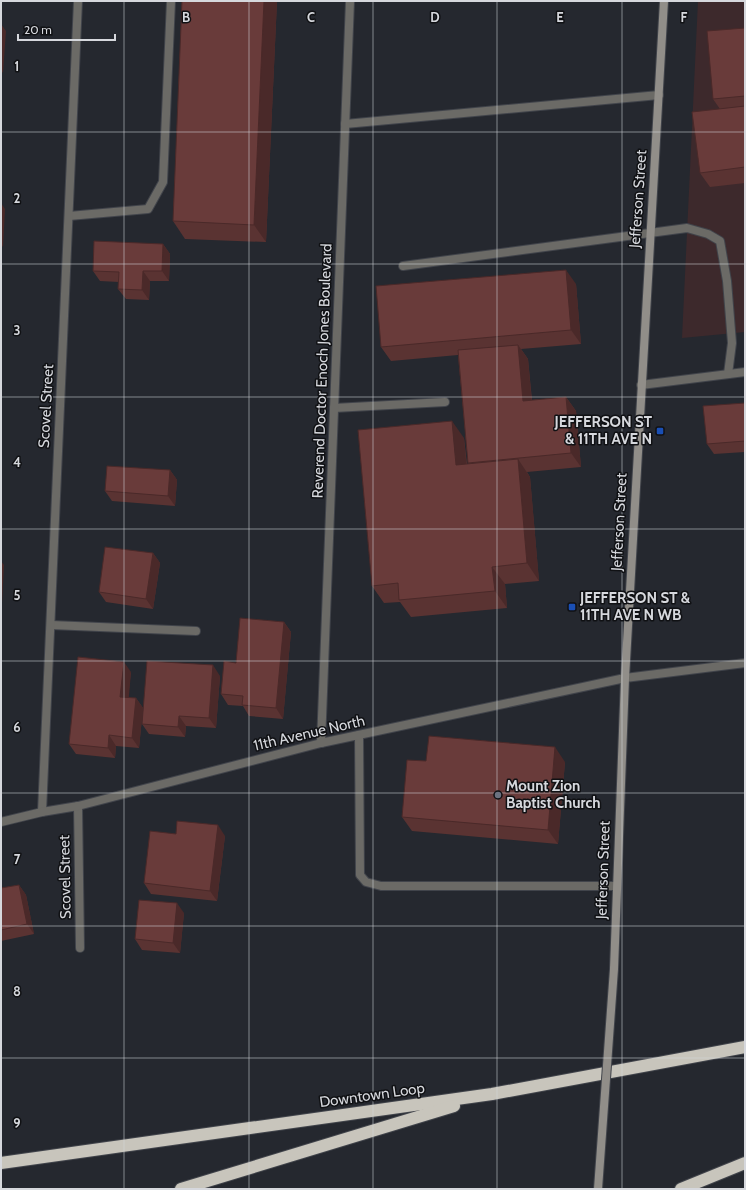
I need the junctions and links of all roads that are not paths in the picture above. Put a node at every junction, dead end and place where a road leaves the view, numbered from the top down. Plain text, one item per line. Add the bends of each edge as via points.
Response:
1 (78, 1) edge
2 (171, 1) edge
3 (350, 1) edge
4 (664, 1) edge
5 (659, 95) junction
6 (345, 124) junction
7 (69, 216) junction
8 (650, 233) junction
9 (403, 266) dead end
10 (745, 372) edge
11 (728, 374) junction
12 (641, 385) junction
13 (445, 402) dead end
14 (334, 408) junction
15 (50, 625) junction
16 (196, 631) dead end
17 (745, 663) edge
18 (625, 678) junction
19 (359, 735) junction
20 (321, 743) junction
21 (78, 806) junction
22 (42, 812) junction
23 (1, 822) edge
24 (617, 886) junction
25 (80, 948) dead end
26 (745, 1047) edge
27 (492, 1094) junction
28 (1, 1163) edge
29 (745, 1163) edge
30 (181, 1189) edge
31 (598, 1189) edge
32 (681, 1189) edge

1 - 7 street, Scovel Street
2 - 7 street via 163,182 148,209
3 - 6 street, Reverend Doctor Enoch Jones Boulevard
4 - 5 main road, Jefferson Street
5 - 6 street
5 - 8 main road, Jefferson Street
6 - 14 street, Reverend Doctor Enoch Jones Boulevard
7 - 15 street, Scovel Street
8 - 9 street
8 - 11 street via 686,228 708,234 720,242 727,280 732,343
8 - 12 main road, Jefferson Street
10 - 11 street
11 - 12 street
12 - 18 main road, Jefferson Street
13 - 14 street
14 - 20 street, Reverend Doctor Enoch Jones Boulevard
15 - 16 street
15 - 22 street, Scovel Street
17 - 18 street, 11th Avenue North
18 - 19 street, 11th Avenue North
18 - 24 main road, Jefferson Street
19 - 20 street, 11th Avenue North
19 - 24 street via 360,875 366,882 381,886
20 - 21 street, 11th Avenue North
21 - 22 street, 11th Avenue North
21 - 25 street, Scovel Street
22 - 23 street, 11th Avenue North
24 - 31 main road, Jefferson Street, bridge via 614,969
26 - 27 highway, Downtown Loop
27 - 28 highway, Downtown Loop
27 - 30 highway
29 - 32 highway

